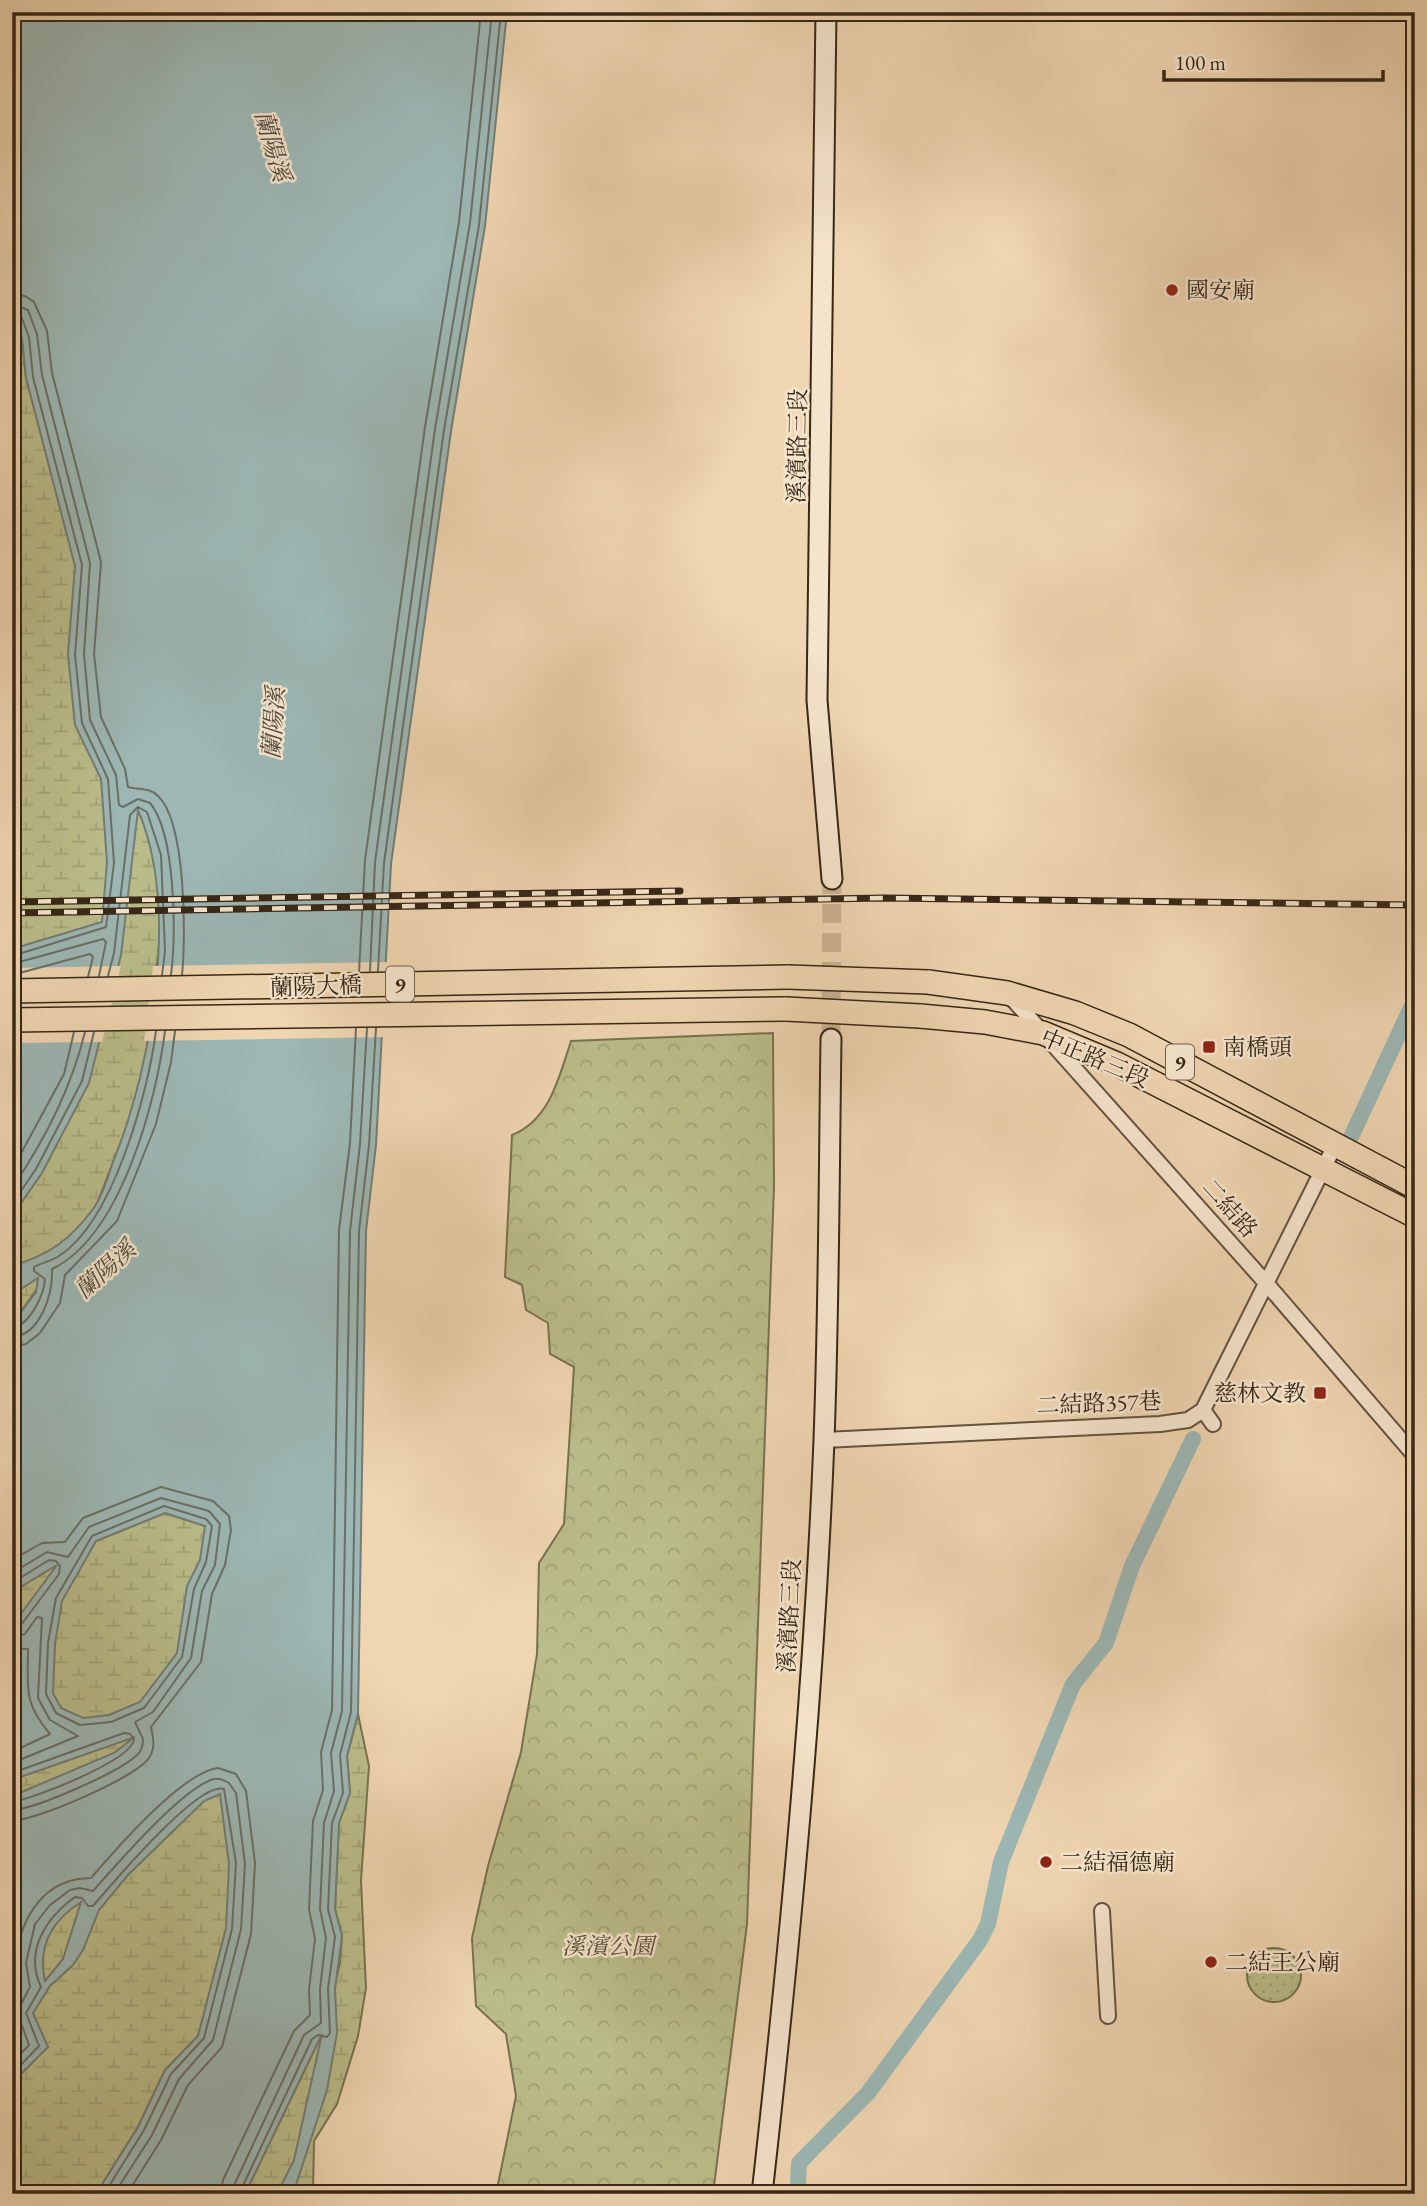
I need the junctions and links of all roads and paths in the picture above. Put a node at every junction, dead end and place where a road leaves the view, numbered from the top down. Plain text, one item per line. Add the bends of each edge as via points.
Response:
1 (826, 12) edge
2 (832, 879) tunnel mouth
3 (788, 977) joint
4 (12, 991) edge
5 (1007, 993) junction
6 (786, 1009) joint
7 (12, 1020) edge
8 (1044, 1033) junction
9 (831, 1039) tunnel mouth
10 (1335, 1144) junction
11 (1322, 1170) junction
12 (1415, 1187) edge
13 (1415, 1216) edge
14 (1266, 1283) junction
15 (1203, 1410) junction
16 (1213, 1424) dead end
17 (824, 1440) junction
18 (1415, 1456) edge
19 (1102, 1911) dead end
20 (1108, 2016) dead end
21 (762, 2194) edge

1 - 2 street, 溪濱路三段 via 817,700
3 - 4 main road, 蘭陽大橋 / 9
3 - 5 main road, 中正路三段 / 9, bridge via 928,982
5 - 8 street, 二結路
5 - 10 main road, 中正路三段 / 9 via 1129,1035
6 - 7 main road, 蘭陽大橋 / 9
6 - 8 main road, 中正路三段 / 9, bridge via 985,1022
8 - 11 main road, 中正路三段 / 9 via 1117,1064
8 - 14 street, 二結路
9 - 17 street, 溪濱路三段
10 - 11 street
10 - 12 main road, 中正路三段 / 9
11 - 13 main road, 中正路三段 / 9
11 - 14 street
14 - 15 street
14 - 18 street, 二結路
15 - 16 street
15 - 17 street, 二結路357巷 via 1188,1420 1160,1424
17 - 21 street, 溪濱路三段 via 798,1856
19 - 20 street

